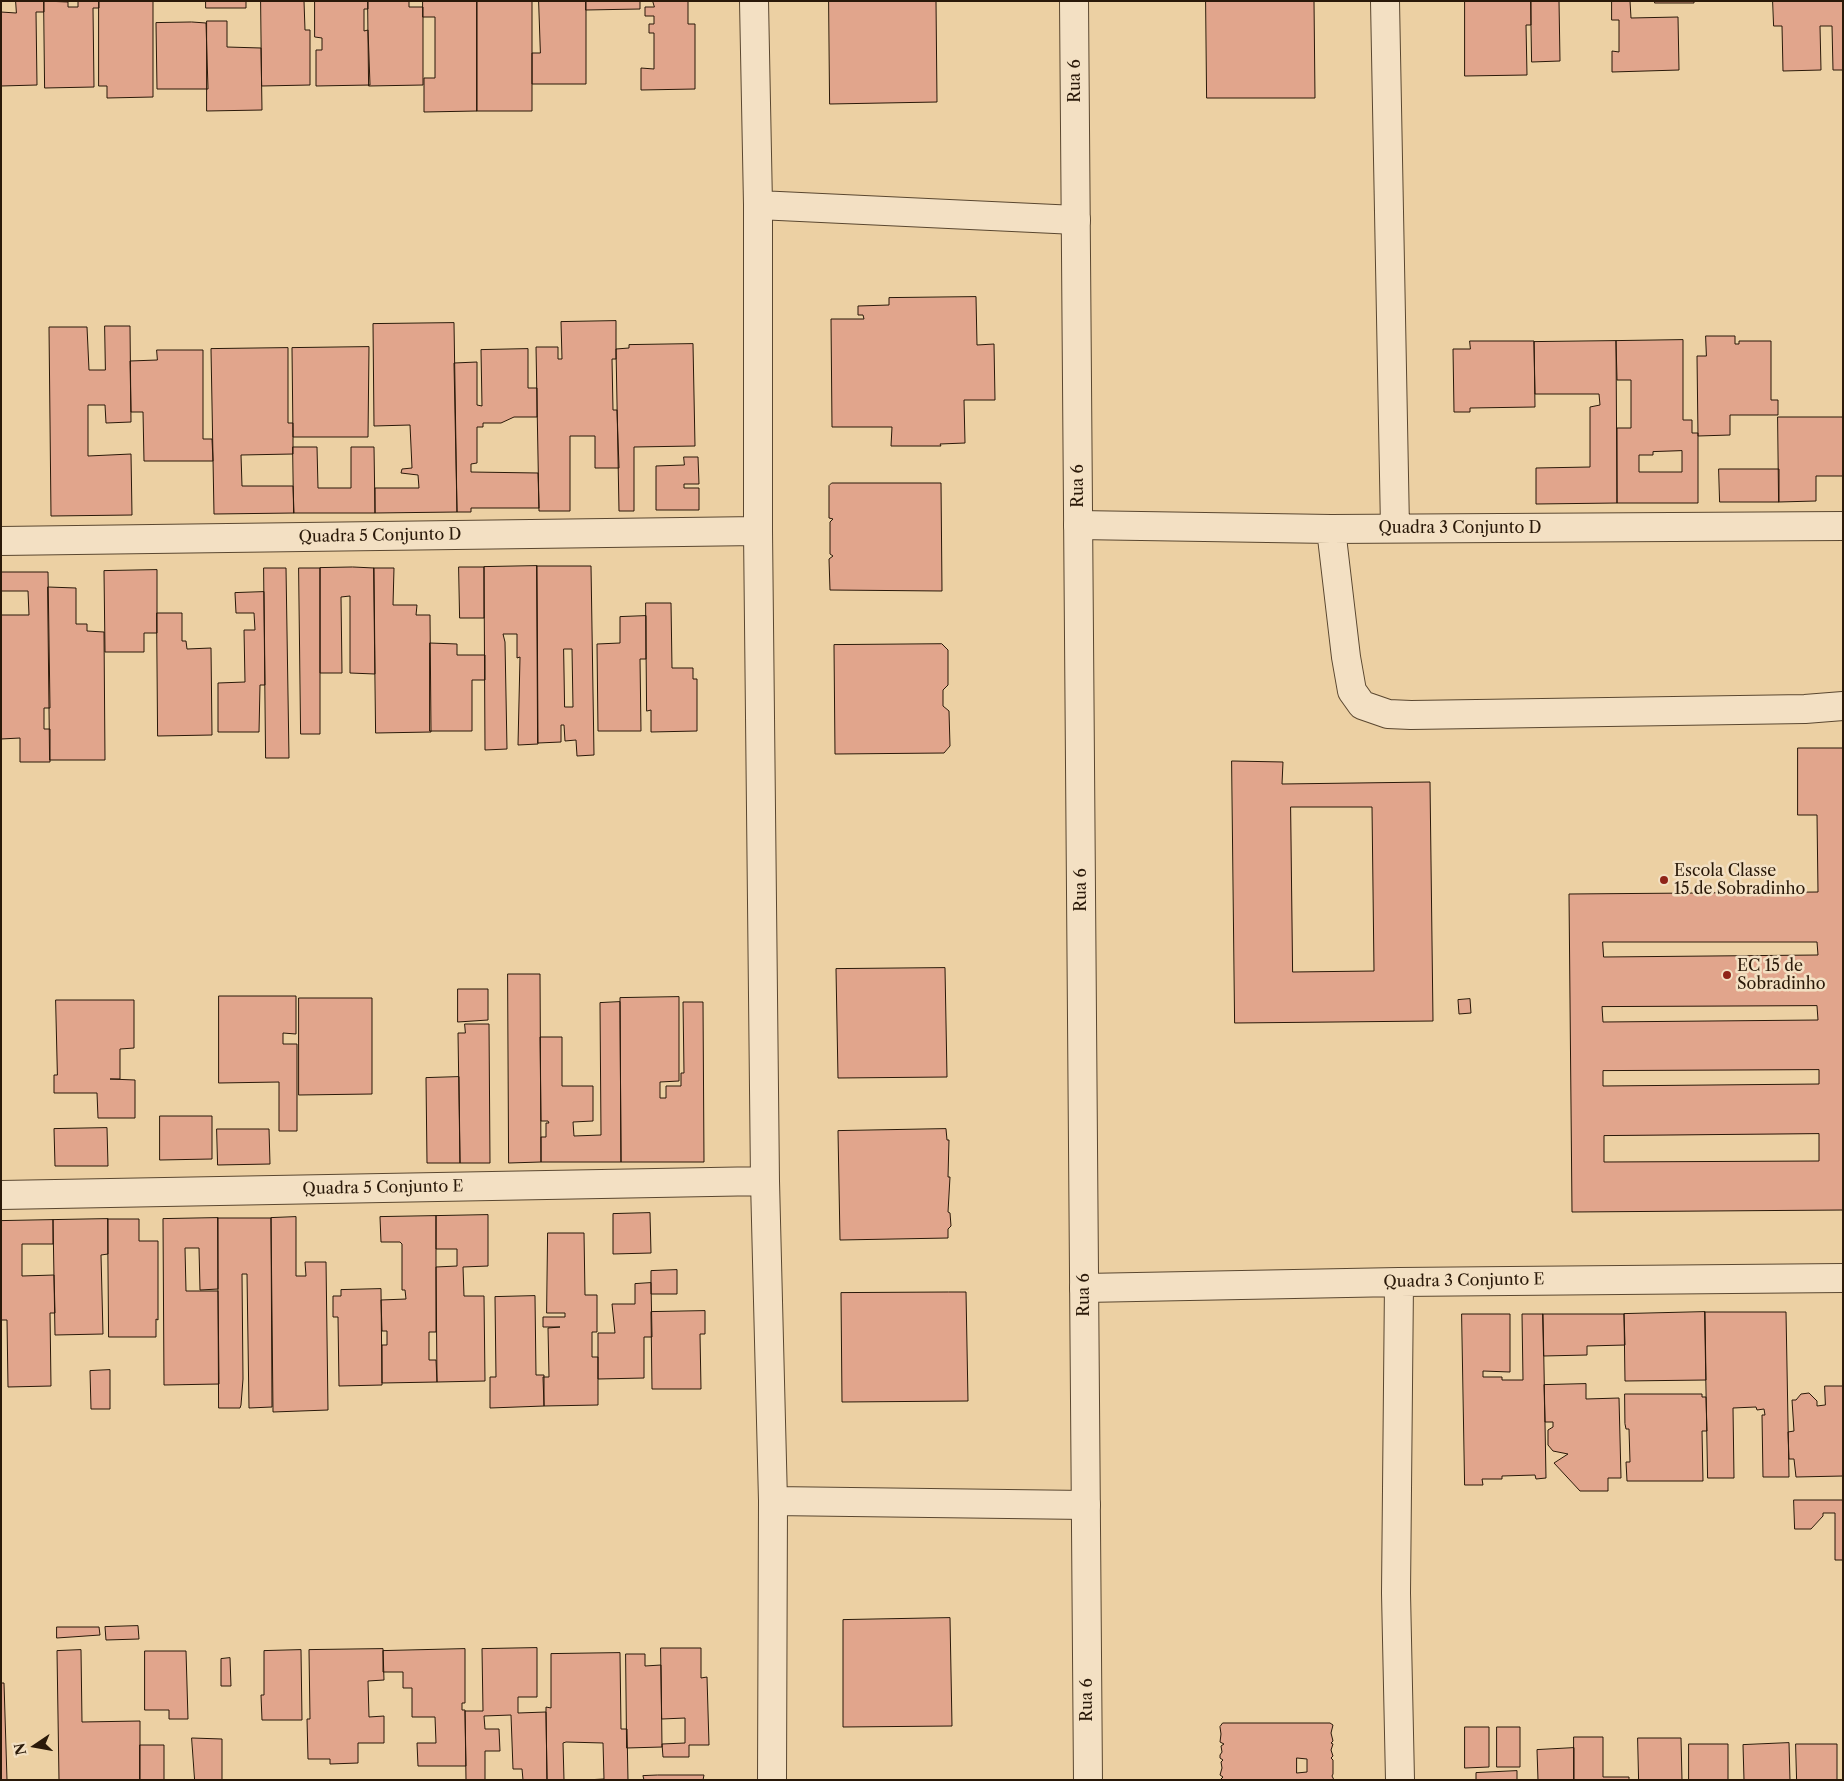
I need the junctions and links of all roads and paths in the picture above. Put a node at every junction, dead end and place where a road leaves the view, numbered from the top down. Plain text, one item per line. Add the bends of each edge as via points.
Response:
1 (754, 1) edge
2 (1074, 1) edge
3 (1385, 1) edge
4 (758, 205) junction
5 (1076, 220) junction
6 (1078, 525) junction
7 (1843, 526) edge
8 (1395, 528) junction
9 (1331, 529) junction
10 (758, 531) junction
11 (1, 541) edge
12 (1843, 706) edge
13 (765, 1181) junction
14 (1, 1195) edge
15 (1843, 1278) edge
16 (1399, 1282) junction
17 (1084, 1288) junction
18 (773, 1501) junction
19 (1086, 1505) junction
20 (772, 1780) edge
21 (1088, 1780) edge
22 (1400, 1780) edge

1 - 4 street
2 - 5 street, Rua 6
3 - 8 street
4 - 5 street
4 - 10 street
5 - 6 street, Rua 6
6 - 9 street, Quadra 3 Conjunto D
6 - 17 street, Rua 6
7 - 8 street, Quadra 3 Conjunto D
8 - 9 street, Quadra 3 Conjunto D
9 - 12 street via 1352,691 1362,704 1388,714 1785,710
10 - 11 street, Quadra 5 Conjunto D
10 - 13 street
13 - 14 street, Quadra 5 Conjunto E
13 - 18 street
15 - 16 street, Quadra 3 Conjunto E
16 - 17 street, Quadra 3 Conjunto E
16 - 22 street via 1396,1593
17 - 19 street, Rua 6
18 - 19 street
18 - 20 street
19 - 21 street, Rua 6

